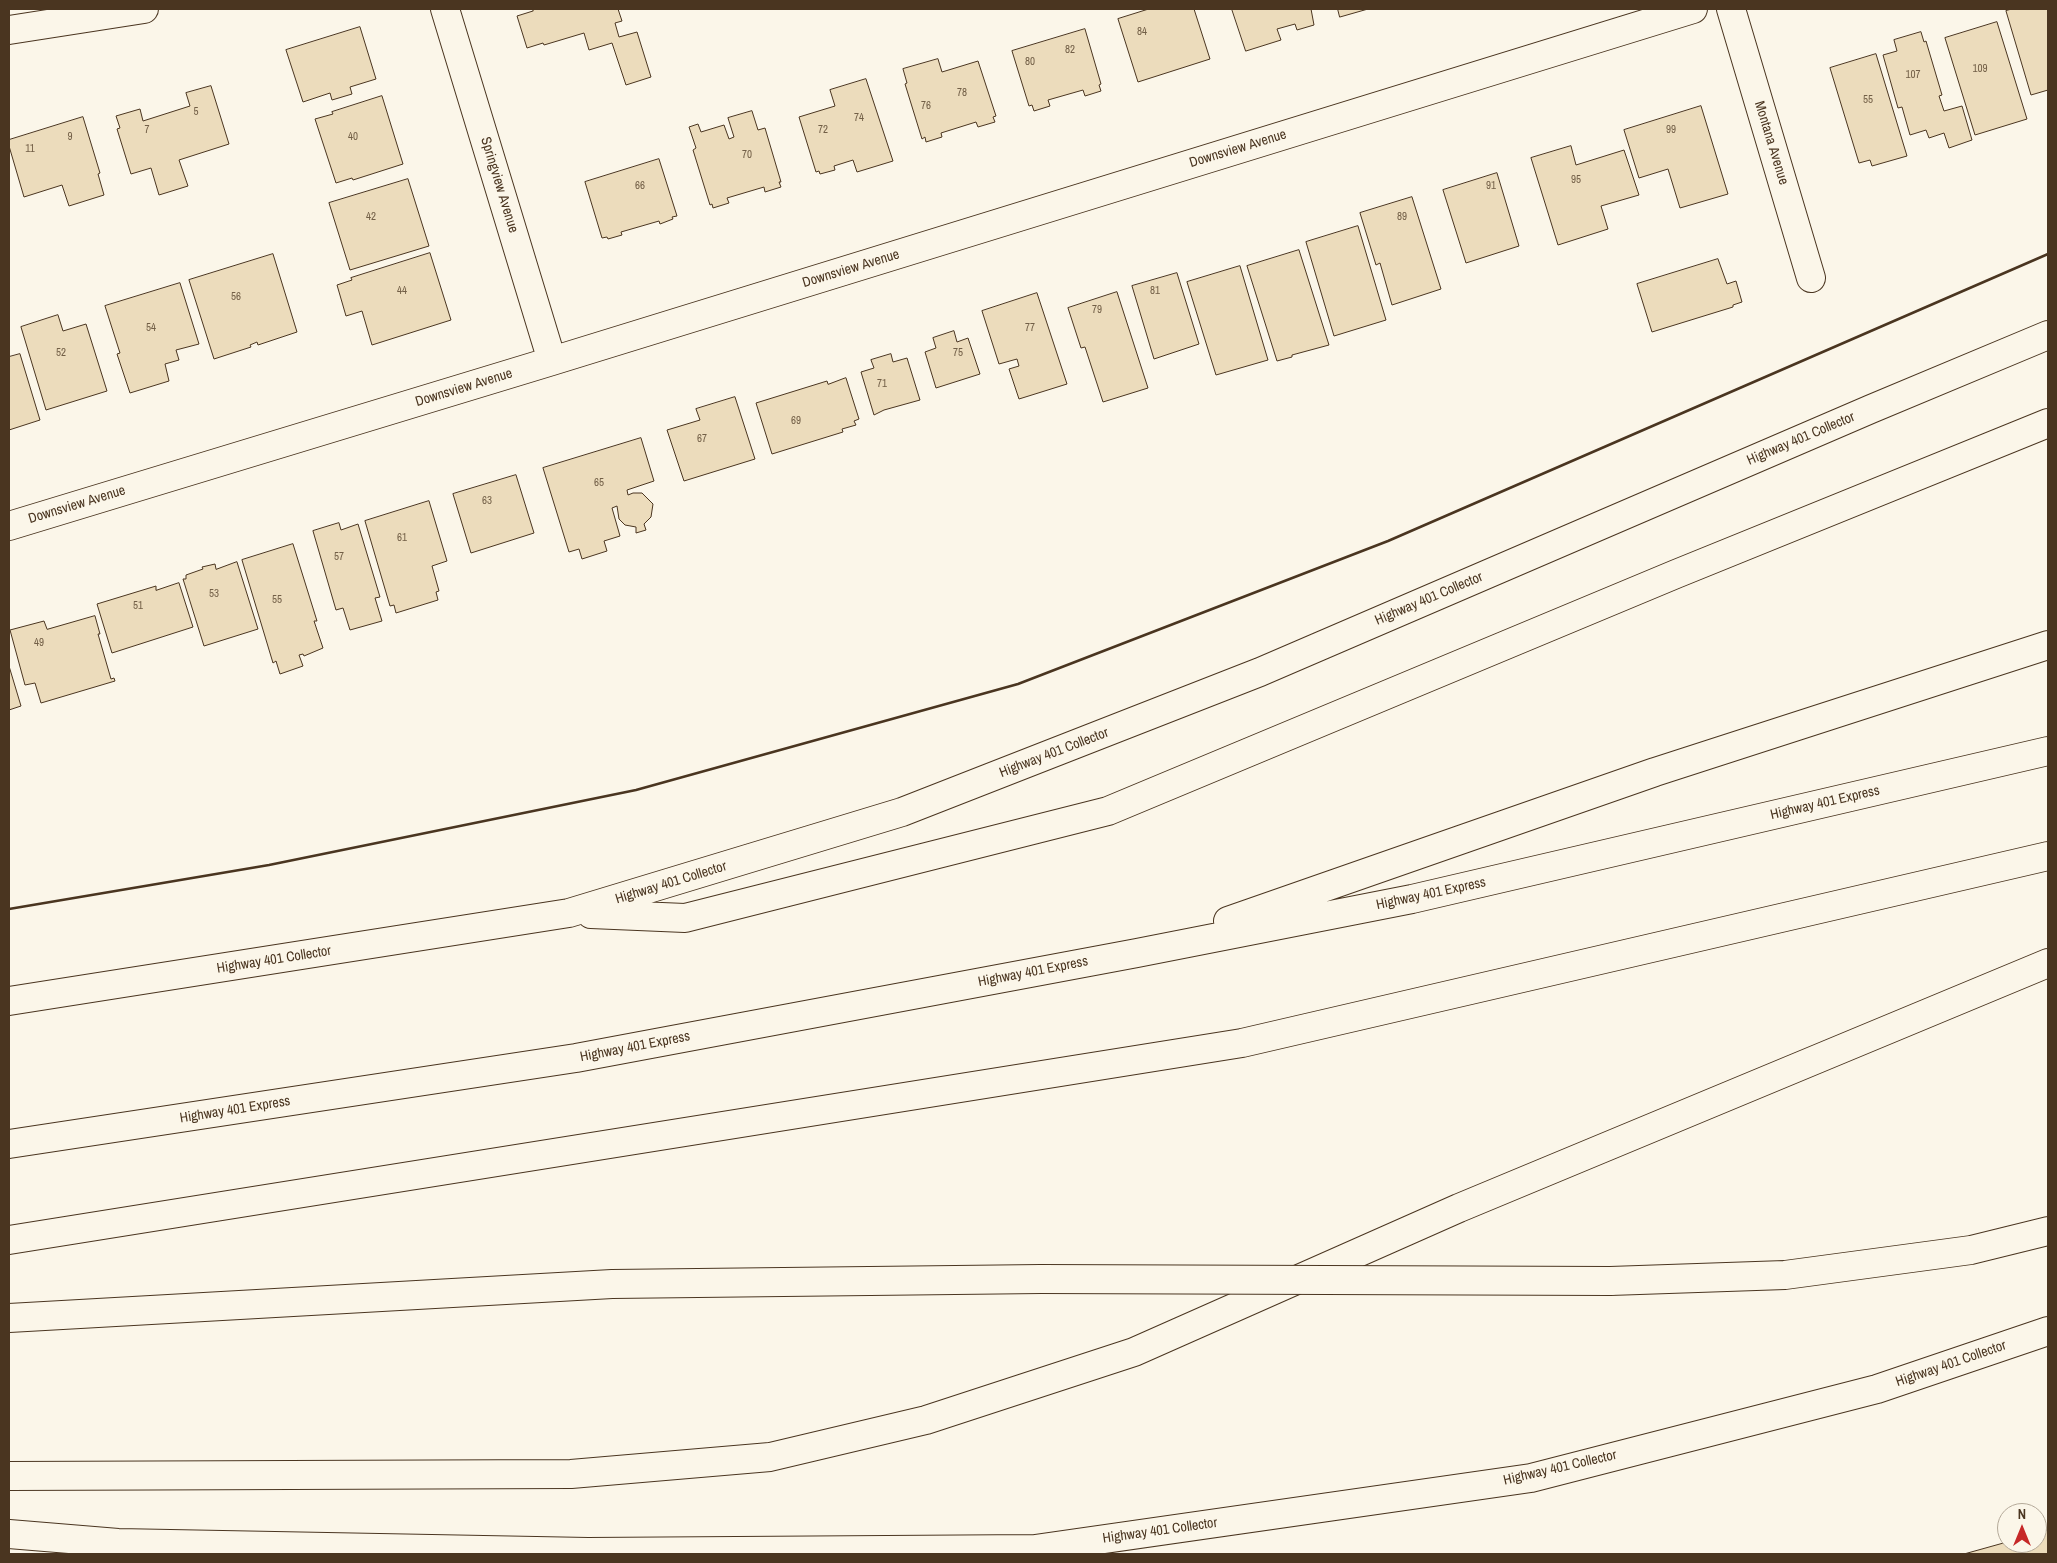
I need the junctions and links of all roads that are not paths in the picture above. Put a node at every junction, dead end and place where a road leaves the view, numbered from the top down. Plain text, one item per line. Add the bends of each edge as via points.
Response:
1 (144, 9) edge
2 (445, 9) edge
3 (1693, 9) edge
4 (1731, 9) edge
5 (9, 30) edge
6 (1811, 278) dead end
7 (2048, 335) edge
8 (552, 361) junction
9 (2048, 423) edge
10 (9, 526) edge
11 (2048, 645) edge
12 (2048, 751) edge
13 (2048, 856) edge
14 (569, 914) junction
15 (1137, 953) junction
16 (2048, 964) edge
17 (9, 1001) edge
18 (9, 1144) edge
19 (2048, 1231) edge
20 (9, 1240) edge
21 (9, 1318) edge
22 (2048, 1331) edge
23 (9, 1476) edge
24 (9, 1534) edge

1 - 5 main road
2 - 8 main road, Springview Avenue
3 - 8 main road, Downsview Avenue
4 - 6 main road, Montana Avenue
7 - 14 main road, Highway 401 Collector via 1260,672 902,812
8 - 10 main road, Downsview Avenue
9 - 14 main road via 1685,570 1108,811 685,918
11 - 15 main road via 1655,772
12 - 15 main road, Highway 401 Express via 1412,899
13 - 20 main road via 1242,1043
14 - 17 main road, Highway 401 Collector
15 - 18 main road, Highway 401 Express via 576,1058
16 - 23 main road via 1459,1208 1134,1352 926,1420 770,1457 572,1474
19 - 21 main road, bridge via 1971,1250 1785,1275 1610,1280 1041,1279 612,1284
22 - 24 main road, Highway 401 Collector via 1877,1389 1531,1478 1035,1549 588,1552 118,1543

